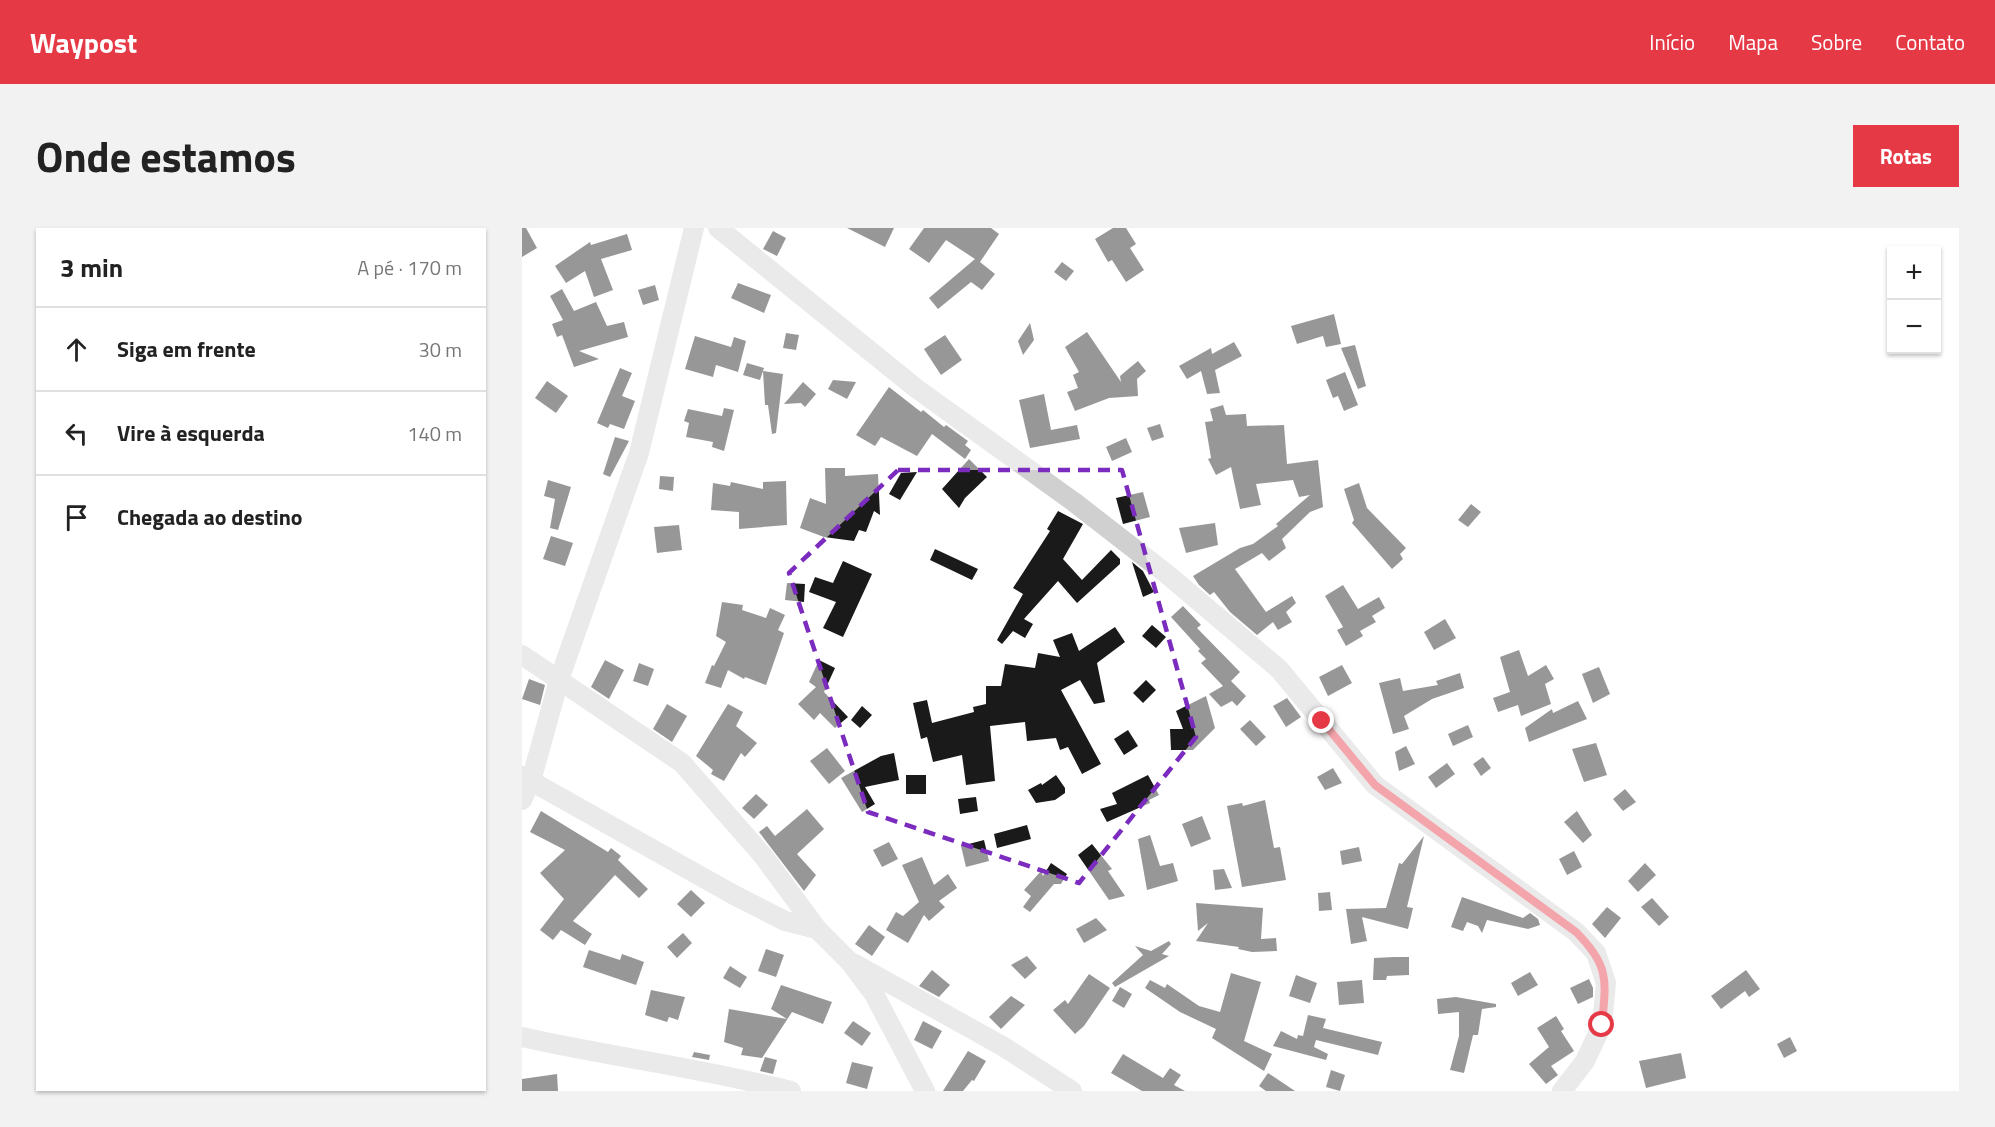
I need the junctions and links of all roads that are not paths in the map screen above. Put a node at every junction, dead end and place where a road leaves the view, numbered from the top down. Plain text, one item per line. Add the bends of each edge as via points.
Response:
1 (694, 228) edge
2 (718, 228) edge
3 (522, 655) edge
4 (559, 680) junction
5 (527, 778) edge
6 (522, 800) edge
7 (817, 929) junction
8 (850, 962) junction
9 (522, 1037) edge
10 (791, 1091) edge
11 (925, 1091) edge
12 (1072, 1091) edge
13 (1562, 1091) edge

1 - 4 street via 639,453
2 - 13 street via 917,388 1168,575 1280,669 1375,785 1576,932 1596,952 1606,983 1602,1025 1585,1061
3 - 4 street
4 - 5 street
4 - 7 street via 682,763 764,857
5 - 6 street
5 - 7 street via 734,895 785,921
7 - 8 street
8 - 11 street via 874,994
8 - 12 street via 1004,1047
9 - 10 street via 604,1056 733,1076

